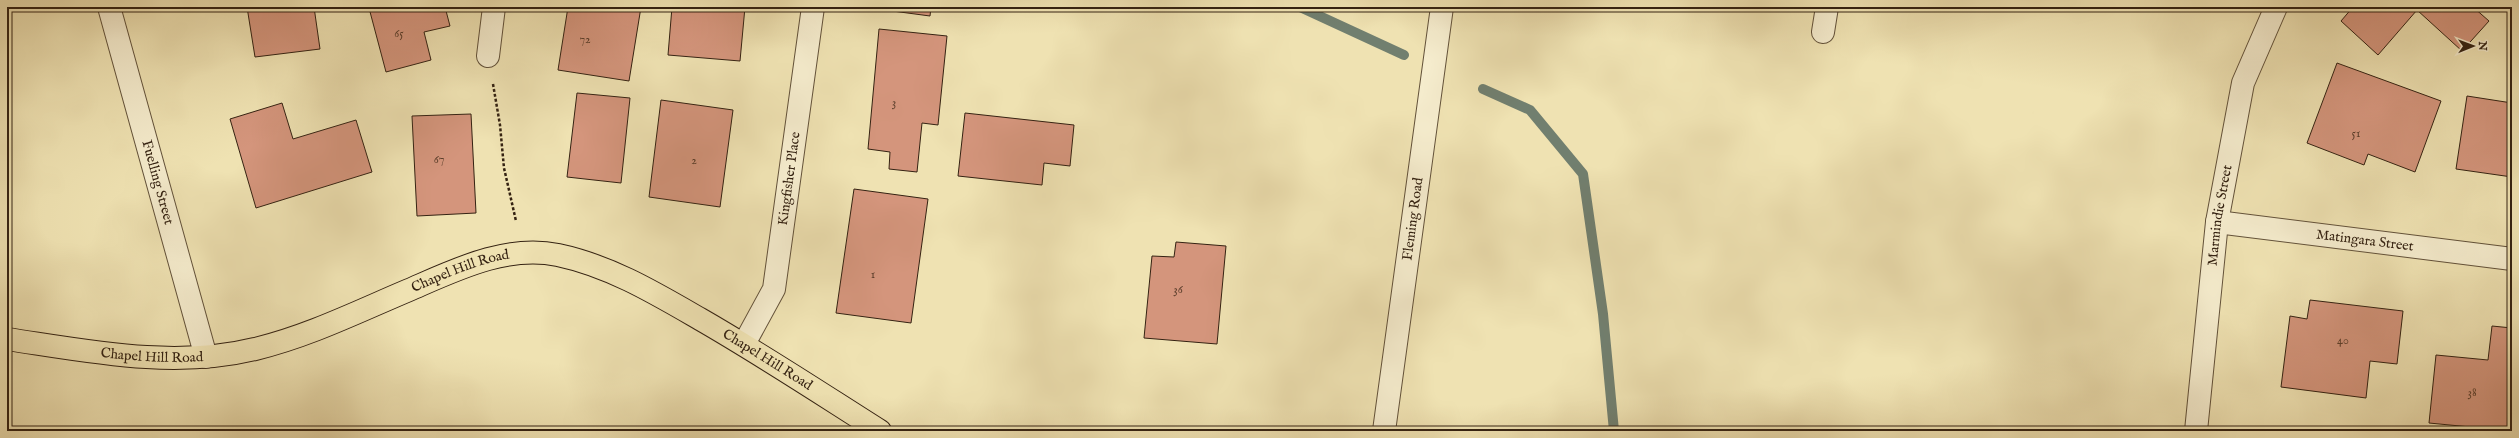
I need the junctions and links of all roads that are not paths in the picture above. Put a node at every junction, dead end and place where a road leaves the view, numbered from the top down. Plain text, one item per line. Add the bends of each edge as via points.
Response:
1 (109, 7) edge
2 (494, 7) edge
3 (813, 7) edge
4 (1442, 7) edge
5 (1827, 7) edge
6 (2276, 7) edge
7 (1823, 32) dead end
8 (488, 56) road end
9 (2217, 222) junction
10 (2512, 259) edge
11 (7, 340) edge
12 (744, 344) junction
13 (206, 357) junction
14 (880, 431) edge
15 (1384, 431) edge
16 (2196, 431) edge

1 - 13 street, Fuelling Street
2 - 8 street
3 - 12 street, Kingfisher Place via 774,289
4 - 15 street, Fleming Road
5 - 7 street
6 - 9 street, Marmindie Street via 2243,83
9 - 10 street, Matingara Street
9 - 16 street, Marmindie Street
11 - 13 main road, Chapel Hill Road via 122,355
12 - 13 main road, Chapel Hill Road via 633,280 558,255 523,251 466,266 305,334 255,349
12 - 14 main road, Chapel Hill Road

